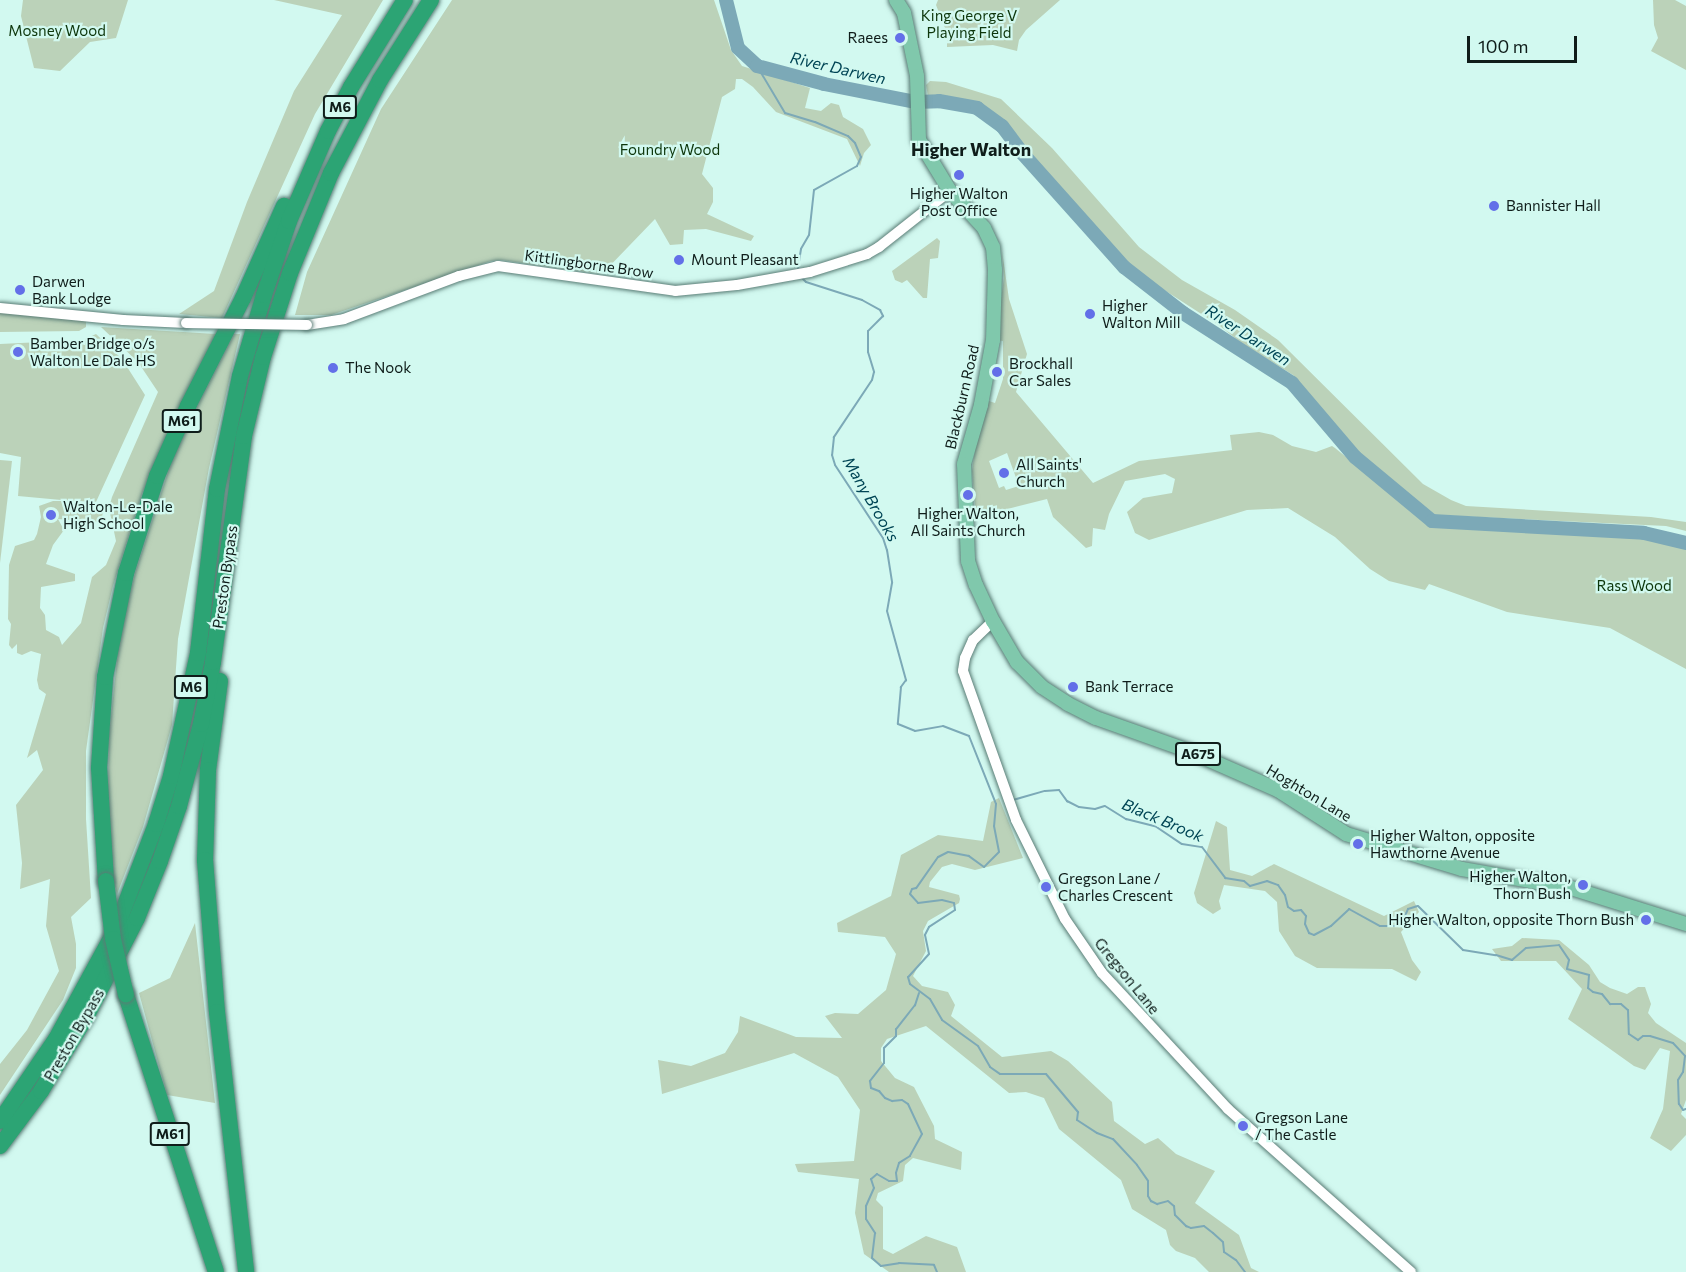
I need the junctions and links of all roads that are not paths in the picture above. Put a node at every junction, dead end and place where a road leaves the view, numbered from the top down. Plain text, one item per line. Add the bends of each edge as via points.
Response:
1 (393, 0) edge
2 (405, 0) edge
3 (431, 0) edge
4 (896, 0) edge
5 (950, 191) junction
6 (0, 308) edge
7 (239, 466) junction
8 (993, 621) junction
9 (1686, 924) edge
10 (0, 1121) edge
11 (0, 1146) edge
12 (216, 1272) edge
13 (246, 1272) edge
14 (1411, 1272) edge

1 - 12 highway, M61, bridge via 319,130 243,298 188,406 154,487 126,573 105,677 99,768 113,939 126,995
2 - 10 highway, Preston Bypass / M6 via 328,130 289,221 264,295 240,376 217,489 198,653 156,825 115,931 56,1039
3 - 7 highway, Preston Bypass / M6 via 380,80 331,173 294,262 264,357
4 - 5 main road, A675 via 904,13 917,76 919,141
5 - 6 street, Kittlingborne Brow, bridge via 873,251 802,273 737,285 675,291 498,266 459,276 344,319 311,325 123,320
5 - 8 main road, Blackburn Road / A675 via 984,228 993,247 993,340 981,405 964,464 968,561
7 - 11 highway, Preston Bypass / M6 via 201,724 164,850 137,918 90,1009 41,1091
7 - 13 highway via 234,579 208,770 205,860 217,1012
8 - 9 main road, Hoghton Lane / A675 via 1017,662 1042,687 1068,704 1278,790 1346,834 1462,869 1570,888
8 - 14 street, Gregson Lane via 973,640 963,671 1016,820 1065,920 1129,1004 1260,1139

